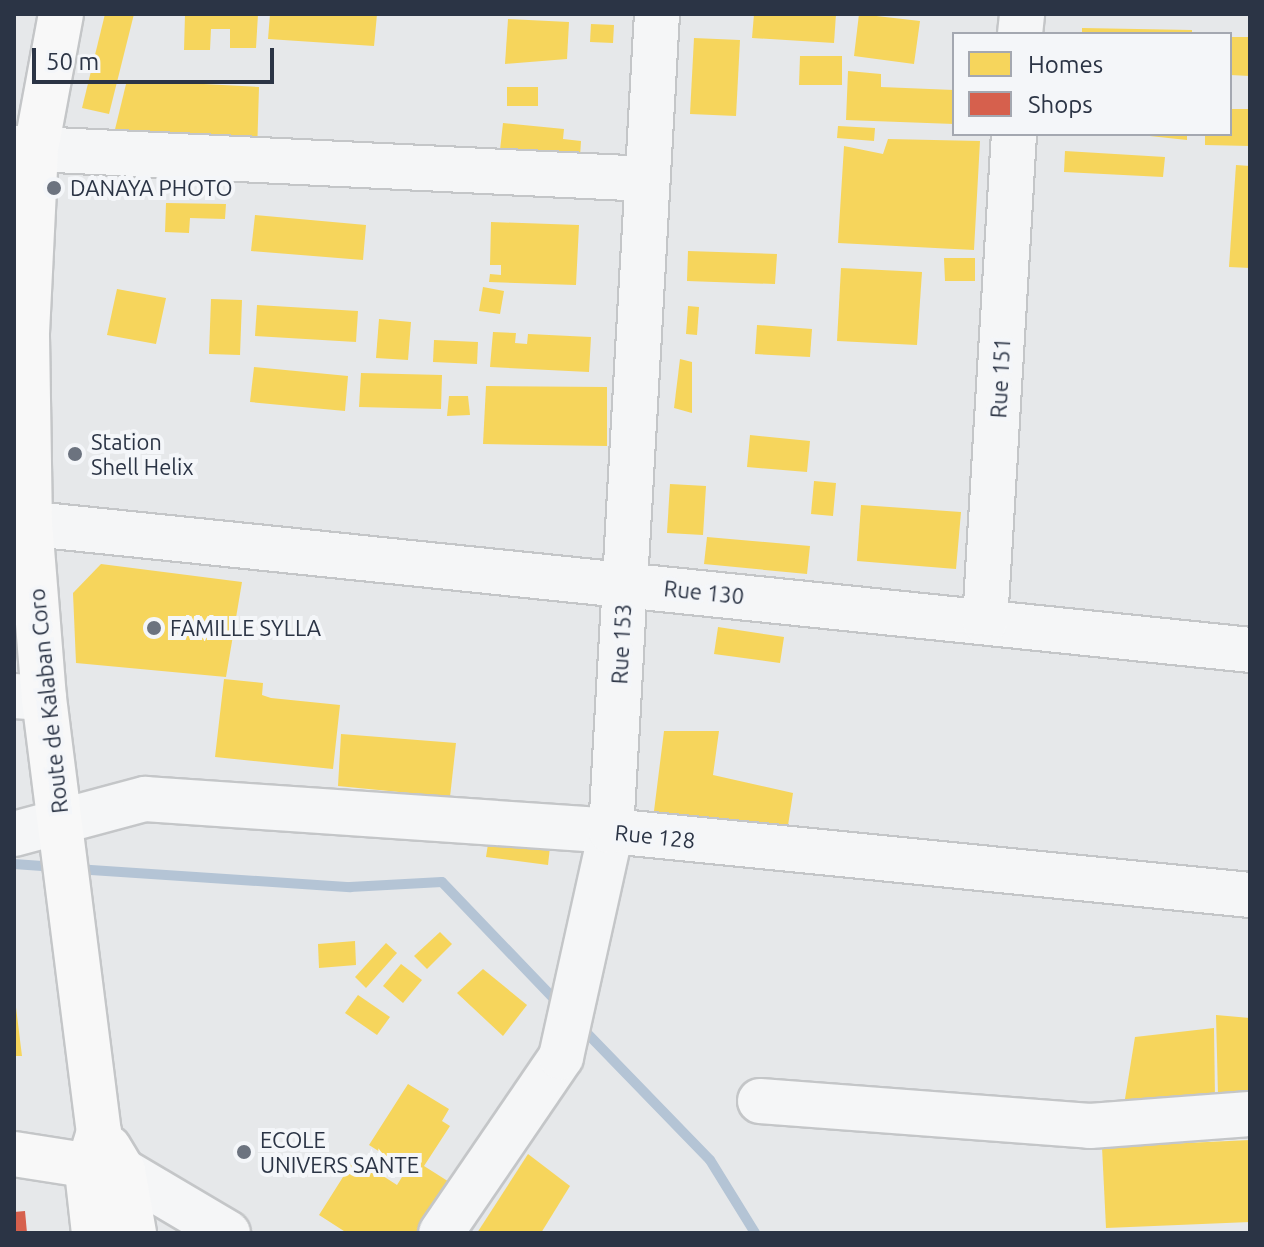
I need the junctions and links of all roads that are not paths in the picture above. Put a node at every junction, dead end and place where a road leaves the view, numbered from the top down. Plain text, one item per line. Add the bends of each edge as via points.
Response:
1 (61, 14) edge
2 (657, 14) edge
3 (1014, 136) edge
4 (25, 148) edge
5 (647, 179) junction
6 (22, 523) edge
7 (625, 584) junction
8 (985, 622) junction
9 (1250, 650) edge
10 (29, 697) edge
11 (611, 831) junction
12 (14, 834) edge
13 (65, 844) junction
14 (1250, 895) edge
15 (760, 1101) dead end
16 (1250, 1114) edge
17 (14, 1154) edge
18 (103, 1158) junction
19 (94, 1233) edge
20 (134, 1233) edge
21 (228, 1233) edge
22 (441, 1233) edge

1 - 4 main road, Route de Kalaban Coro
2 - 5 street, Rue 153
3 - 8 street, Rue 151
4 - 5 street
4 - 6 main road, Route de Kalaban Coro
5 - 7 street, Rue 153
6 - 7 street, Rue 130
6 - 10 main road, Route de Kalaban Coro
7 - 8 street, Rue 130
7 - 11 street, Rue 153
8 - 9 street, Rue 130
10 - 13 main road, Route de Kalaban Coro
11 - 13 street, Rue 128 via 145,799
11 - 14 street, Rue 128
11 - 22 street, Rue 153 via 561,1057
12 - 13 street, Rue 128
13 - 18 main road, Route de Kalaban Coro
15 - 16 street via 1090,1126
17 - 18 main road
18 - 19 main road
18 - 20 main road
18 - 21 street

